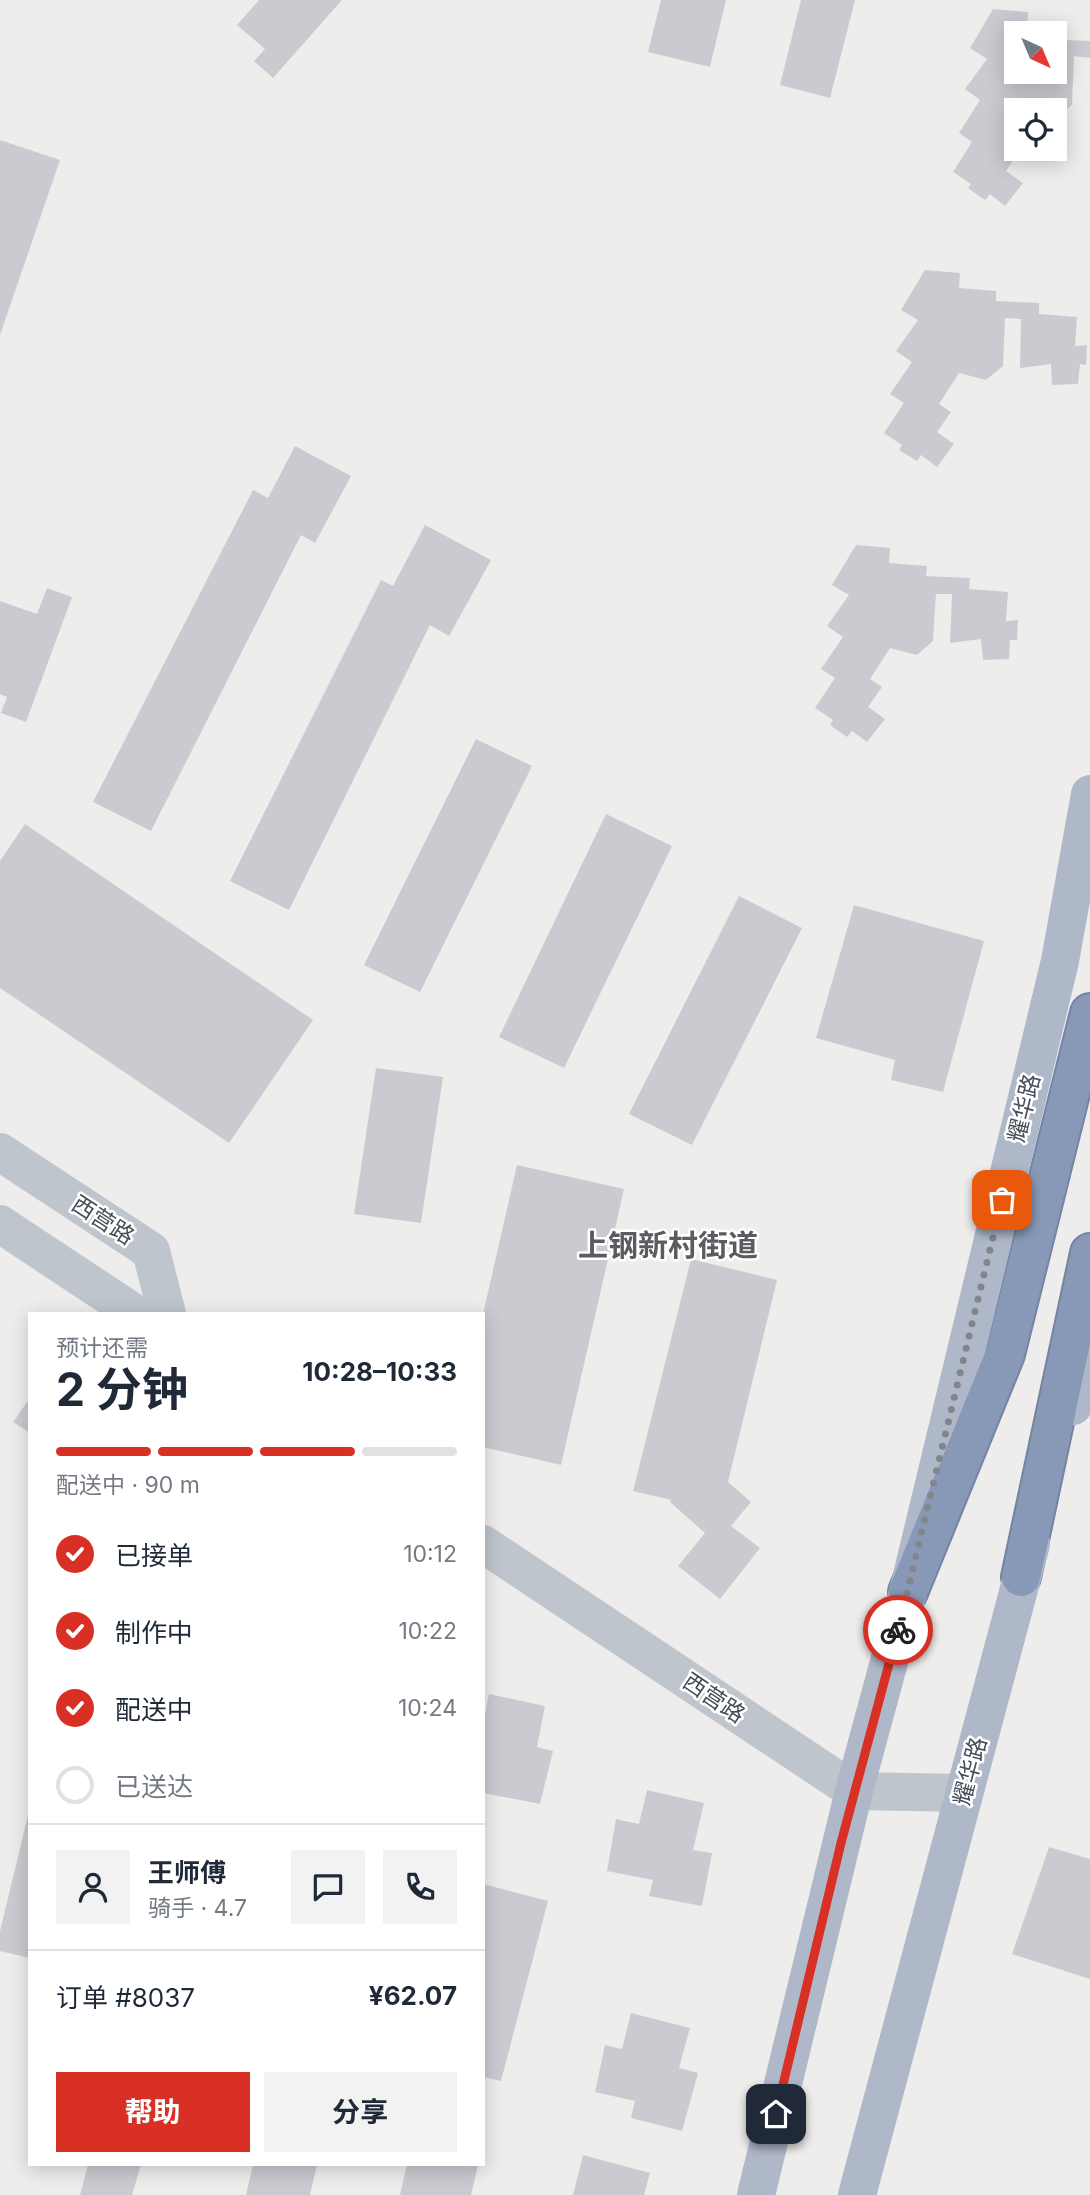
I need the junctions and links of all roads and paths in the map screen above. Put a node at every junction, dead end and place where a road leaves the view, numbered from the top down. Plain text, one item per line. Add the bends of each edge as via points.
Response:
1 (1090, 794) edge
2 (1090, 1013) edge
3 (0, 1152) edge
4 (0, 1224) edge
5 (1090, 1253) edge
6 (133, 1312) edge
7 (166, 1312) edge
8 (1090, 1348) edge
9 (485, 1545) edge
10 (1021, 1577) junction
11 (908, 1592) junction
12 (855, 1791) junction
13 (964, 1793) junction
14 (756, 2195) edge
15 (857, 2195) edge

1 - 11 main road, 耀华路 via 1060,961
2 - 11 highway via 1005,1354
3 - 7 street, 西营路 via 151,1251
4 - 6 street
5 - 10 highway
8 - 10 main road, 耀华路
9 - 12 street, 西营路
10 - 13 main road, 耀华路
11 - 12 main road, 耀华路
12 - 13 street
12 - 14 main road, 耀华路
13 - 15 main road, 耀华路

